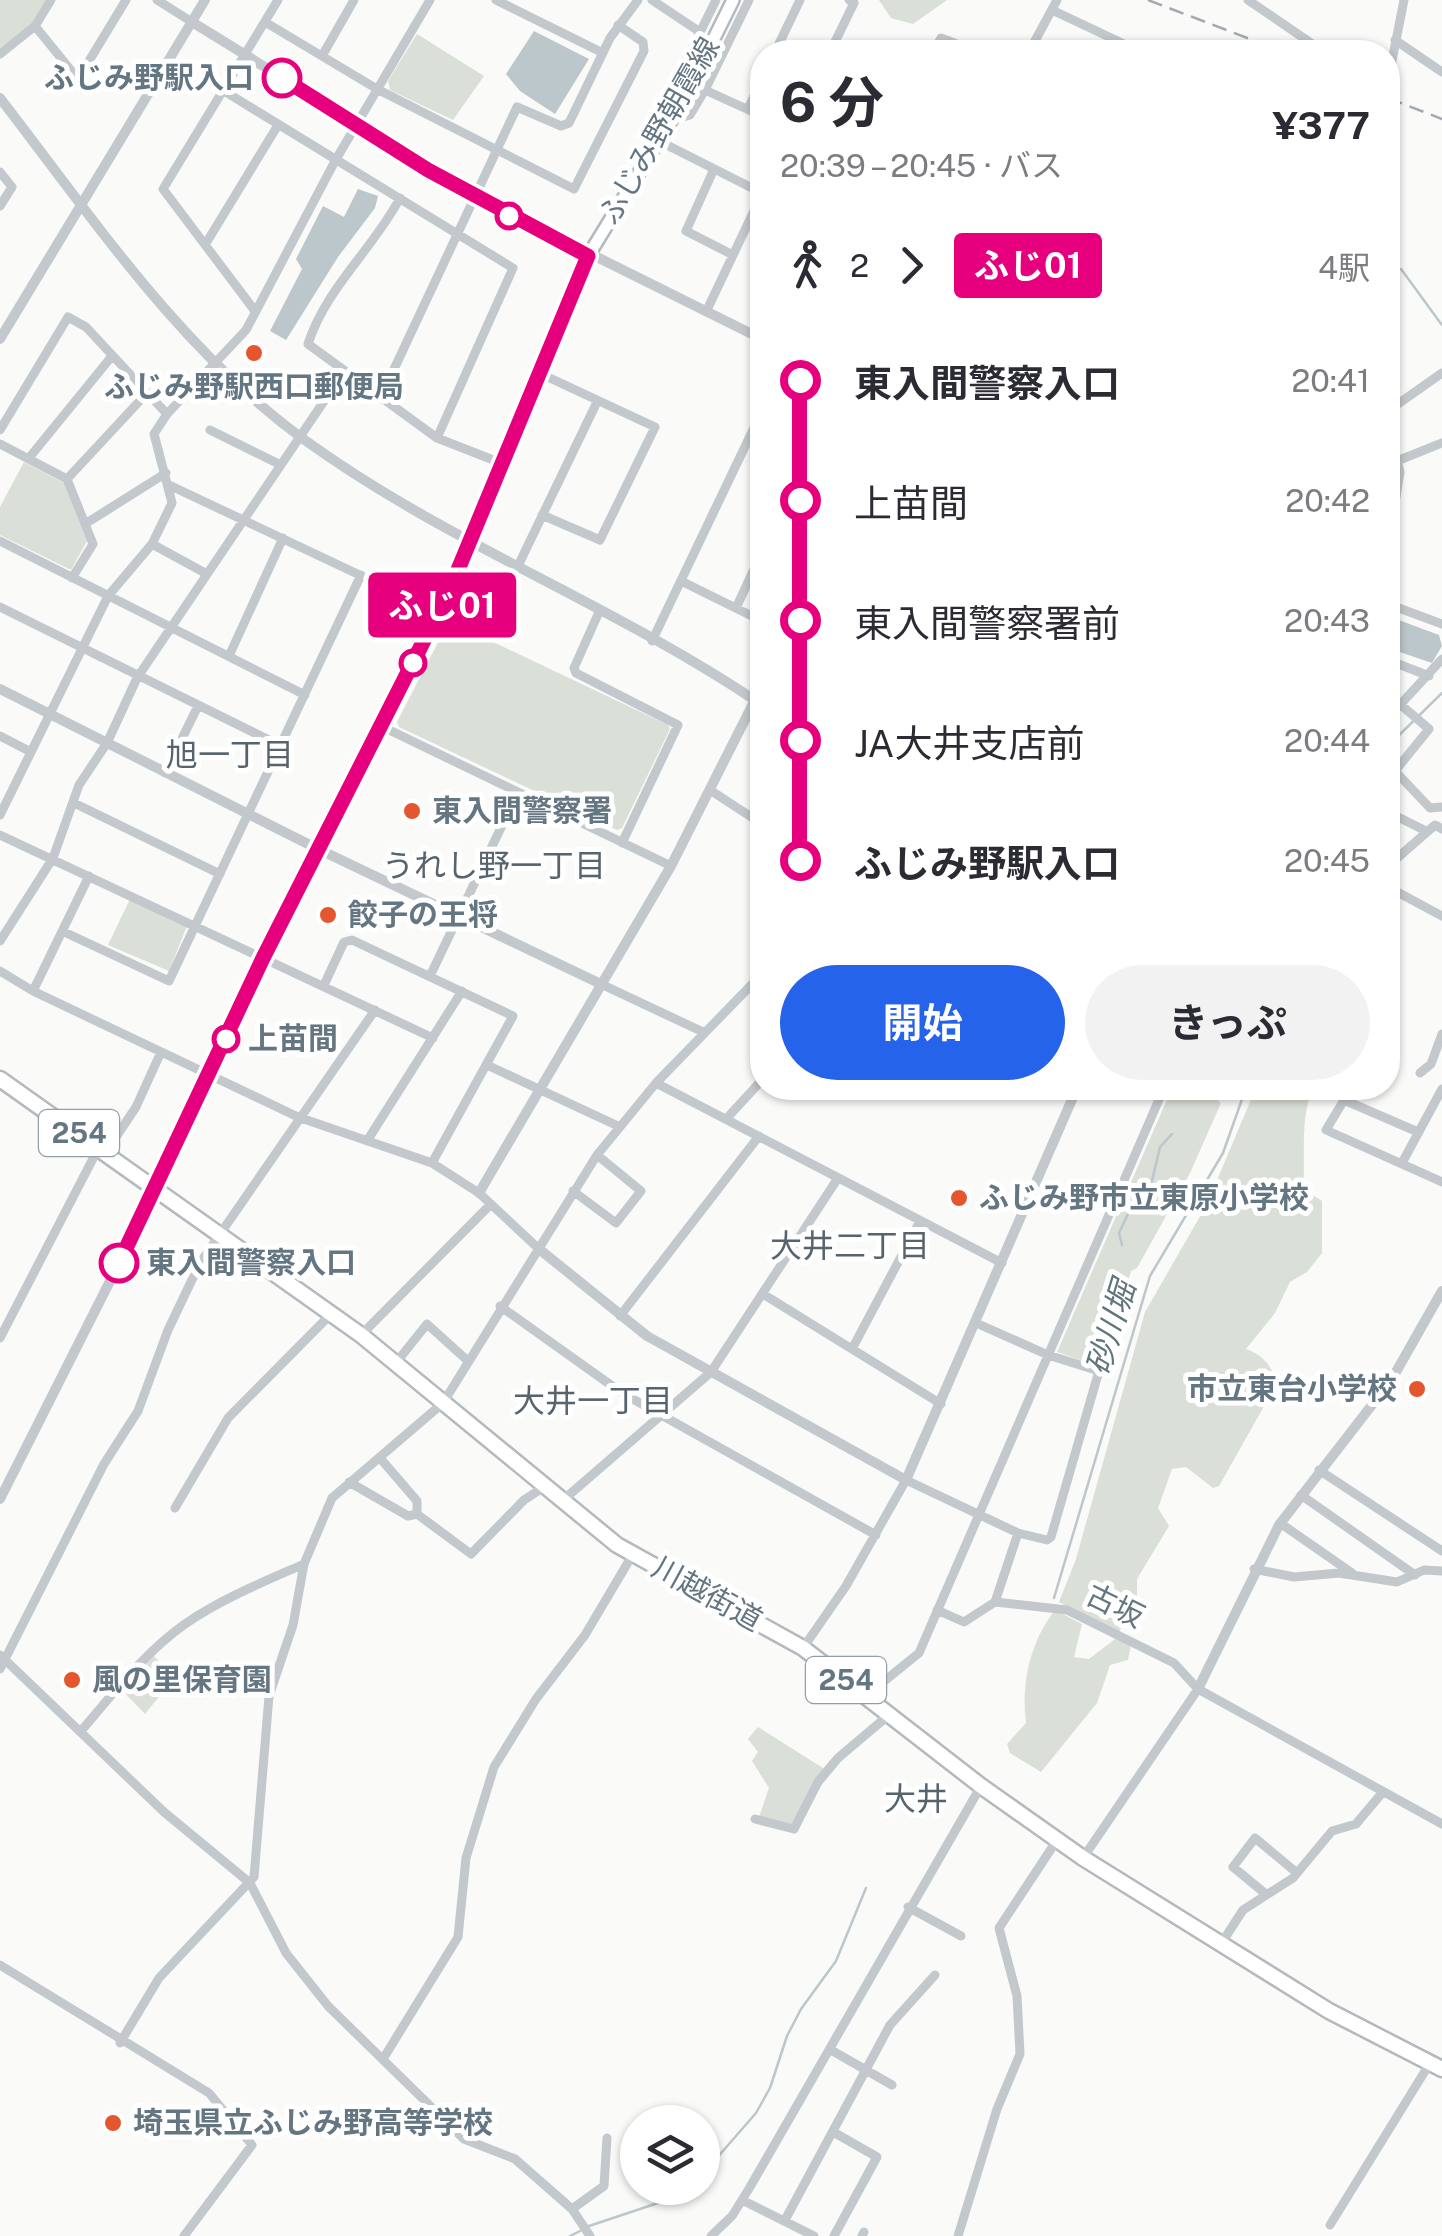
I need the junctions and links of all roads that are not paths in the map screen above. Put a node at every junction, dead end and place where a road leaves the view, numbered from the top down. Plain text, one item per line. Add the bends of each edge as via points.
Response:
1 (52, 0) edge
2 (126, 0) edge
3 (157, 0) edge
4 (206, 0) edge
5 (278, 0) edge
6 (354, 0) edge
7 (430, 0) edge
8 (638, 0) edge
9 (652, 0) edge
10 (716, 0) edge
11 (733, 0) edge
12 (748, 0) edge
13 (800, 0) edge
14 (848, 0) edge
15 (1248, 0) edge
16 (1404, 0) edge
17 (501, 1) edge
18 (1054, 5) edge
19 (192, 22) junction
20 (265, 22) junction
21 (618, 25) junction
22 (35, 26) junction
23 (700, 32) junction
24 (781, 40) edge
25 (836, 40) edge
26 (1035, 40) edge
27 (1119, 40) edge
28 (1306, 40) edge
29 (1395, 40) edge
30 (1400, 43) edge
31 (603, 53) junction
32 (0, 54) edge
33 (245, 54) junction
34 (322, 56) junction
35 (1442, 72) edge
36 (377, 89) junction
37 (705, 90) junction
38 (224, 91) junction
39 (0, 98) edge
40 (750, 106) edge
41 (748, 110) joint
42 (670, 121) junction
43 (356, 124) junction
44 (278, 125) junction
45 (657, 140) junction
46 (496, 147) junction
47 (335, 161) junction
48 (714, 169) junction
49 (0, 172) edge
50 (750, 187) edge
51 (474, 196) junction
52 (400, 198) junction
53 (82, 204) junction
54 (0, 206) edge
55 (750, 219) edge
56 (456, 233) junction
57 (205, 245) junction
58 (588, 256) junction
59 (733, 256) junction
60 (254, 311) junction
61 (706, 312) junction
62 (750, 333) edge
63 (0, 339) edge
64 (112, 356) junction
65 (217, 364) junction
66 (537, 372) junction
67 (343, 374) junction
68 (1442, 374) edge
69 (147, 393) junction
70 (380, 399) junction
71 (597, 402) junction
72 (1400, 403) edge
73 (167, 414) junction
74 (0, 430) edge
75 (210, 430) dead end
76 (300, 436) junction
77 (750, 437) edge
78 (438, 438) junction
79 (1442, 443) edge
80 (0, 444) edge
81 (29, 458) junction
82 (1400, 460) edge
83 (502, 463) junction
84 (281, 465) junction
85 (166, 473) junction
86 (68, 479) junction
87 (169, 485) junction
88 (542, 516) junction
89 (244, 518) junction
90 (85, 524) junction
91 (284, 538) junction
92 (0, 541) edge
93 (471, 542) junction
94 (152, 544) junction
95 (517, 568) junction
96 (208, 574) junction
97 (361, 576) junction
98 (72, 578) junction
99 (750, 578) edge
100 (681, 581) junction
101 (108, 596) junction
102 (0, 608) edge
103 (736, 608) junction
104 (1400, 608) edge
105 (438, 612) junction
106 (599, 612) junction
107 (750, 614) edge
108 (1442, 624) edge
109 (169, 626) junction
110 (652, 641) junction
111 (81, 650) junction
112 (229, 656) junction
113 (1442, 660) edge
114 (1400, 665) edge
115 (1429, 676) junction
116 (137, 678) junction
117 (0, 689) edge
118 (305, 694) junction
119 (750, 697) edge
120 (198, 706) junction
121 (1404, 707) junction
122 (1400, 710) edge
123 (49, 714) junction
124 (750, 718) edge
125 (382, 726) junction
126 (0, 736) edge
127 (106, 743) junction
128 (281, 746) junction
129 (31, 752) junction
130 (1400, 764) edge
131 (166, 773) junction
132 (1400, 777) edge
133 (0, 784) edge
134 (710, 790) junction
135 (11, 791) junction
136 (518, 792) junction
137 (74, 803) junction
138 (1442, 807) edge
139 (248, 814) junction
140 (0, 815) edge
141 (750, 816) edge
142 (1400, 818) edge
143 (1442, 829) edge
144 (1426, 832) junction
145 (0, 835) edge
146 (622, 843) junction
147 (318, 849) junction
148 (1400, 852) edge
149 (53, 858) junction
150 (671, 866) junction
151 (220, 874) junction
152 (89, 876) junction
153 (1400, 893) edge
154 (459, 916) junction
155 (1442, 916) edge
156 (196, 926) junction
157 (62, 931) junction
158 (0, 942) edge
159 (263, 958) junction
160 (0, 971) edge
161 (430, 976) junction
162 (603, 985) junction
163 (324, 986) junction
164 (750, 986) edge
165 (462, 991) junction
166 (33, 992) junction
167 (375, 1010) junction
168 (703, 1032) junction
169 (1442, 1034) edge
170 (433, 1038) junction
171 (160, 1052) junction
172 (1431, 1064) junction
173 (487, 1066) junction
174 (1442, 1072) edge
175 (1420, 1074) dead end
176 (210, 1075) junction
177 (0, 1079) edge
178 (656, 1082) junction
179 (1442, 1088) edge
180 (540, 1089) junction
181 (750, 1093) edge
182 (1073, 1100) edge
183 (1159, 1100) edge
184 (298, 1117) junction
185 (727, 1118) junction
186 (618, 1126) junction
187 (1418, 1132) junction
188 (759, 1136) junction
189 (367, 1141) junction
190 (103, 1149) junction
191 (597, 1155) junction
192 (1402, 1163) junction
193 (432, 1164) junction
194 (838, 1178) junction
195 (1442, 1182) edge
196 (157, 1188) junction
197 (572, 1191) junction
198 (479, 1193) junction
199 (491, 1204) junction
200 (920, 1222) junction
201 (218, 1232) junction
202 (539, 1249) junction
203 (1002, 1263) junction
204 (1442, 1291) edge
205 (764, 1294) junction
206 (500, 1306) junction
207 (331, 1314) junction
208 (620, 1316) junction
209 (976, 1323) junction
210 (361, 1336) junction
211 (0, 1338) edge
212 (852, 1349) junction
213 (1048, 1356) junction
214 (468, 1362) junction
215 (396, 1364) junction
216 (711, 1372) junction
217 (444, 1402) junction
218 (941, 1404) junction
219 (664, 1416) junction
220 (380, 1458) junction
221 (1319, 1470) junction
222 (906, 1480) junction
223 (349, 1482) junction
224 (544, 1487) junction
225 (1301, 1495) junction
226 (0, 1499) edge
227 (562, 1501) junction
228 (175, 1508) dead end
229 (417, 1514) junction
230 (978, 1515) junction
231 (1280, 1523) junction
232 (1018, 1532) junction
233 (876, 1535) junction
234 (1442, 1551) edge
235 (634, 1554) junction
236 (304, 1564) junction
237 (1254, 1569) junction
238 (1442, 1571) edge
239 (1356, 1576) junction
240 (1415, 1576) junction
241 (995, 1602) junction
242 (938, 1610) junction
243 (804, 1648) junction
244 (2, 1662) edge
245 (1198, 1689) junction
246 (867, 1695) junction
247 (890, 1714) junction
248 (81, 1731) junction
249 (982, 1786) junction
250 (1382, 1793) junction
251 (756, 1819) dead end
252 (1442, 1824) edge
253 (1057, 1840) junction
254 (1083, 1858) junction
255 (1297, 1873) junction
256 (250, 1883) junction
257 (1266, 1895) junction
258 (908, 1907) junction
259 (961, 1936) dead end
260 (1220, 1944) junction
261 (0, 1965) edge
262 (935, 1975) dead end
263 (120, 2042) junction
264 (831, 2050) junction
265 (383, 2059) junction
266 (1436, 2066) edge
267 (868, 2072) junction
268 (892, 2086) dead end
269 (835, 2133) junction
270 (607, 2138) dead end
271 (742, 2200) junction
272 (575, 2214) junction
273 (785, 2220) junction
274 (1330, 2225) dead end
275 (184, 2236) edge
276 (590, 2236) edge
277 (711, 2236) edge
278 (814, 2236) edge
279 (834, 2236) edge
280 (958, 2236) edge

1 - 22 street
2 - 22 street via 78,79
3 - 19 street
4 - 19 street
5 - 20 street
6 - 34 street
7 - 36 street
8 - 21 street
9 - 23 street
10 - 23 street
11 - 42 main road, ふじみ野朝霞線
12 - 37 street
13 - 24 street
14 - 25 street via 854,2
15 - 28 street
16 - 29 street
17 - 31 street
18 - 26 street
18 - 27 street
19 - 33 street
19 - 53 street
20 - 33 street
20 - 34 street
21 - 31 street
21 - 46 street via 643,42 644,51 578,186 572,189
22 - 32 street
23 - 42 street via 669,95
30 - 35 street
31 - 46 street via 569,124 520,106
33 - 38 street
33 - 43 street
34 - 36 street
36 - 43 street
36 - 46 street
37 - 41 street
37 - 42 street via 690,114
38 - 44 street
38 - 57 street via 162,189
39 - 53 street
40 - 41 street
42 - 45 main road, ふじみ野朝霞線
43 - 47 street
43 - 51 street
44 - 47 street
44 - 57 street
45 - 48 street
45 - 58 main road, ふじみ野朝霞線
46 - 51 street
47 - 52 street
47 - 60 street
48 - 50 street
48 - 59 street via 686,231
49 - 54 street via 12,187
51 - 56 street
51 - 58 street
52 - 56 street
52 - 67 street via 309,340
53 - 63 street
53 - 65 street
55 - 59 street
56 - 70 street
56 - 78 street via 514,268
57 - 60 street
58 - 61 street
58 - 66 main road, ふじみ野朝霞線
59 - 61 street
60 - 65 street
61 - 62 street
64 - 69 street
64 - 74 street via 68,317
64 - 81 street
65 - 73 street
65 - 76 street
66 - 71 street
66 - 83 main road, ふじみ野朝霞線
67 - 70 street
67 - 76 street
68 - 72 street
69 - 73 street
69 - 86 street
70 - 78 street
71 - 88 street
71 - 88 street via 655,428 602,538
73 - 85 street via 154,434
75 - 84 street
76 - 84 street
76 - 93 street
77 - 100 street
78 - 83 street
79 - 82 street
80 - 81 street
81 - 86 street
83 - 93 main road, ふじみ野朝霞線
84 - 89 street
85 - 87 street
85 - 90 street
86 - 90 street
87 - 89 street
87 - 94 street via 172,503
88 - 95 street
89 - 91 street
89 - 96 street
90 - 98 street via 92,544
91 - 97 street
91 - 112 street
92 - 98 street
93 - 95 street
93 - 105 main road, ふじみ野朝霞線
94 - 96 street
94 - 101 street
95 - 106 street
96 - 109 street
97 - 105 street
97 - 118 street
98 - 101 street
99 - 103 street
100 - 103 street
100 - 110 street
101 - 109 street
101 - 111 street
102 - 111 street
103 - 107 street
104 - 108 street
105 - 125 main road, ふじみ野朝霞線
106 - 110 street
106 - 146 street via 576,673 678,725
109 - 112 street
109 - 116 street
110 - 119 street
111 - 116 street
111 - 123 street
112 - 118 street
113 - 115 street
114 - 115 street
115 - 121 street
116 - 120 street
116 - 127 street
117 - 123 street
118 - 128 street
120 - 128 street
120 - 131 street
121 - 122 street
121 - 130 street via 1429,730
123 - 127 street
123 - 129 street
124 - 134 street
125 - 136 street
125 - 147 main road, ふじみ野朝霞線
126 - 129 street
127 - 131 street
127 - 137 street
128 - 139 street
129 - 135 street
131 - 139 street
132 - 138 street via 1430,808
133 - 135 street
134 - 141 street
134 - 150 street
135 - 140 street
136 - 146 street
136 - 154 street
137 - 149 street
137 - 151 street
139 - 147 street
139 - 151 street
142 - 144 street
143 - 144 street via 1435,825
144 - 148 street
145 - 149 street
146 - 150 street
147 - 154 street
147 - 159 main road, ふじみ野朝霞線
149 - 152 street
149 - 158 street
150 - 162 street
151 - 156 street
152 - 156 street
152 - 157 street
153 - 155 street
154 - 161 street
154 - 162 street
156 - 157 street via 169,980
156 - 159 street
157 - 166 street
159 - 163 street
159 - 176 main road, ふじみ野朝霞線
160 - 166 street
161 - 163 street via 350,939
161 - 165 street
162 - 168 street
162 - 180 street
163 - 167 street
164 - 168 street
165 - 170 street
165 - 173 street via 513,1016
166 - 171 street
167 - 170 street
167 - 184 street
168 - 178 street
169 - 172 street
170 - 189 street
171 - 176 street
171 - 190 street via 136,1107
172 - 174 street
172 - 175 street
173 - 180 street
173 - 193 street
176 - 184 street
176 - 196 main road, ふじみ野朝霞線
177 - 190 highway, 川越街道 / 254
178 - 185 street
178 - 186 street
179 - 187 street
180 - 186 street
180 - 198 street
181 - 185 street
182 - 203 street
183 - 213 street
184 - 189 street
184 - 201 street
185 - 188 street
186 - 191 street
187 - 192 street
187 - 192 street via 1344,1100 1331,1117 1326,1130
188 - 194 street
188 - 208 street
189 - 193 street
190 - 196 highway, 川越街道 / 254
190 - 211 street
191 - 197 street
191 - 197 street via 640,1191 616,1223
192 - 195 street
193 - 198 street
194 - 200 street
194 - 205 street
196 - 201 highway, 川越街道 / 254
196 - 226 street
197 - 202 street
198 - 199 street
199 - 202 street
199 - 210 street
200 - 203 street
200 - 212 street
201 - 207 highway, 川越街道 / 254
201 - 244 street via 168,1330 138,1411
202 - 206 street
202 - 208 street
203 - 209 street
204 - 221 street via 1392,1379
205 - 212 street
205 - 216 street
206 - 214 street
206 - 219 street via 577,1364
207 - 210 highway, 川越街道 / 254
207 - 228 street via 228,1418
208 - 216 street
209 - 213 street
209 - 218 street
210 - 215 highway, 川越街道 / 254
212 - 218 street
213 - 230 street
213 - 232 street via 1099,1371 1051,1537
214 - 215 street via 427,1324
214 - 217 street
215 - 217 highway, 川越街道 / 254
216 - 219 street
216 - 222 street
217 - 220 street
217 - 224 highway, 川越街道 / 254
218 - 222 street
219 - 227 street via 632,1436
219 - 233 street
220 - 223 street
220 - 229 street via 417,1501
221 - 225 street
221 - 234 street
222 - 230 street
222 - 233 street
223 - 229 street via 408,1516
223 - 236 street via 332,1498
224 - 227 highway, 川越街道 / 254
224 - 229 street via 471,1554
225 - 231 street
225 - 240 street
227 - 235 highway, 川越街道 / 254
230 - 232 street
230 - 242 street
231 - 237 street
231 - 239 street
232 - 241 street
233 - 243 street
235 - 243 highway, 川越街道 / 254
235 - 265 street via 494,1767 466,1858 458,1937
236 - 248 street via 185,1624 144,1659
236 - 256 street via 293,1625 269,1696
237 - 239 street via 1294,1577
237 - 245 street
238 - 240 street
239 - 240 street via 1397,1582
241 - 242 street via 964,1622
241 - 245 street, 古坂 via 1068,1610 1174,1662
242 - 246 street via 919,1653
243 - 246 highway, 川越街道 / 254
244 - 248 street
245 - 250 street, 古坂
245 - 254 street
246 - 247 highway, 川越街道 / 254
247 - 249 highway, 川越街道 / 254
247 - 251 street via 838,1758 794,1829
248 - 256 street
249 - 253 highway, 川越街道 / 254
249 - 258 street
250 - 252 street, 古坂
250 - 255 street via 1356,1824 1332,1831
253 - 254 highway, 川越街道 / 254
253 - 280 street via 999,1928 1017,1996 1020,2054
254 - 260 highway, 川越街道 / 254
255 - 257 street
255 - 257 street via 1254,1838 1233,1867
256 - 263 street via 159,1978
256 - 265 street via 294,1966
257 - 260 street via 1244,1910
258 - 259 street
258 - 264 street
260 - 266 highway, 川越街道 / 254
261 - 263 street
262 - 267 street via 890,2026
263 - 275 street via 208,2093 252,2145
264 - 267 street
264 - 271 street
265 - 272 street via 464,2139 515,2159
266 - 274 street
267 - 268 street
267 - 269 street
269 - 273 street
269 - 279 street via 877,2157
270 - 272 street via 604,2186
271 - 273 street
271 - 277 street
272 - 276 street
273 - 278 street

